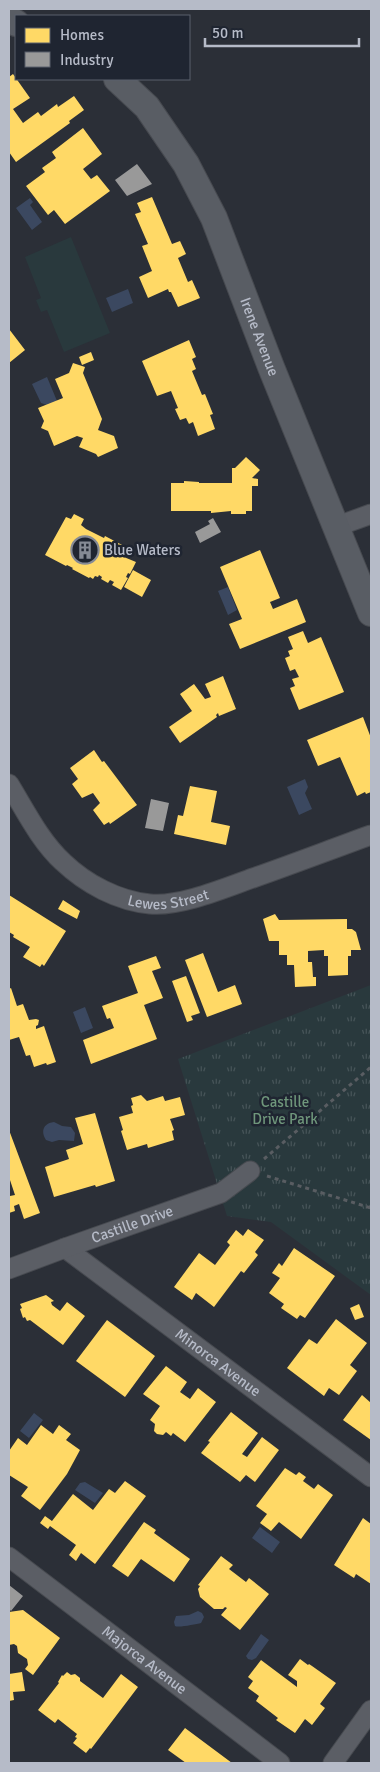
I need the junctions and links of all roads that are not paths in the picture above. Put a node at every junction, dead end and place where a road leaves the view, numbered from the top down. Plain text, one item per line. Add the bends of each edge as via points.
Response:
1 (117, 80) edge
2 (371, 514) edge
3 (335, 527) junction
4 (371, 613) edge
5 (9, 784) edge
6 (371, 835) edge
7 (250, 1171) road end
8 (65, 1248) junction
9 (9, 1269) edge
10 (371, 1477) edge
11 (9, 1557) edge
12 (371, 1710) edge
13 (280, 1763) edge
14 (333, 1763) edge

1 - 3 street, Irene Avenue via 147,107 186,164 214,218
2 - 3 street
3 - 4 street, Irene Avenue
5 - 6 street, Lewes Street via 41,836 77,875 111,894 152,904 178,902 219,890
7 - 8 street, Castille Drive via 221,1193
8 - 9 street, Castille Drive
8 - 10 street, Minorca Avenue
11 - 13 street, Majorca Avenue
12 - 14 street

